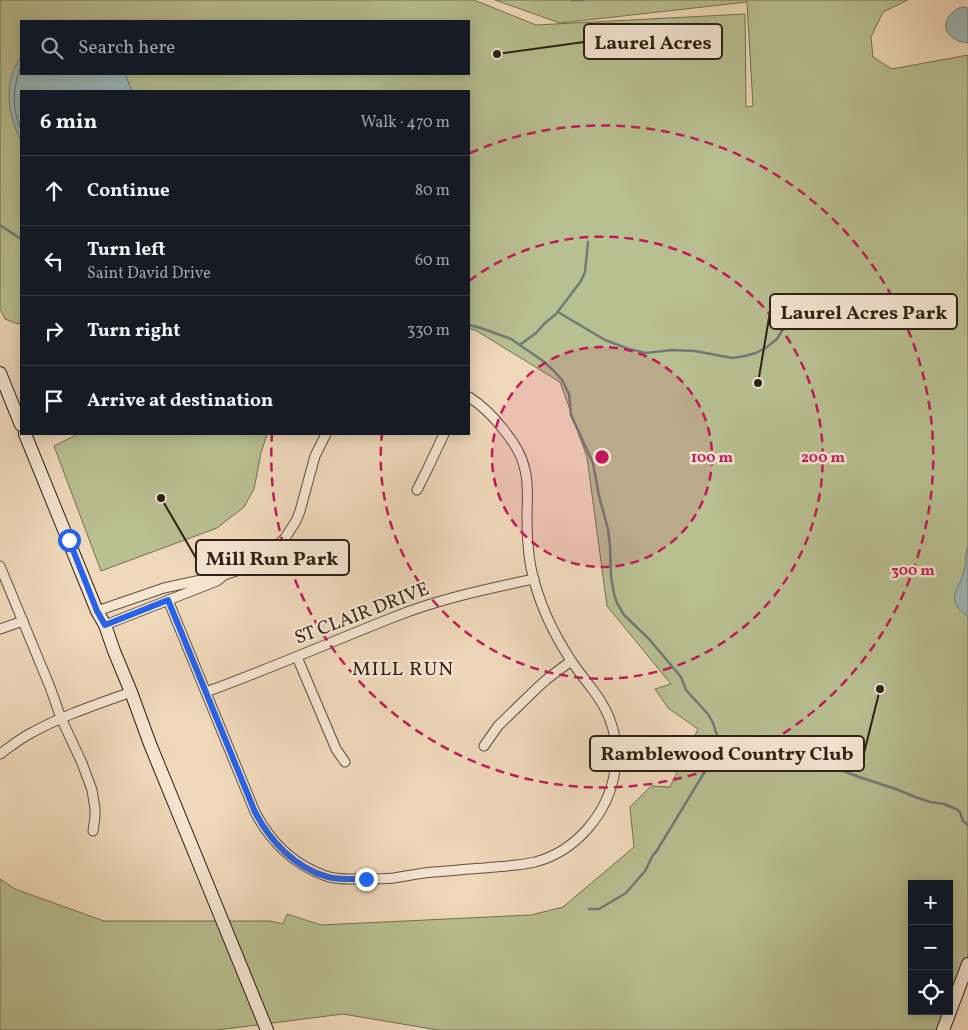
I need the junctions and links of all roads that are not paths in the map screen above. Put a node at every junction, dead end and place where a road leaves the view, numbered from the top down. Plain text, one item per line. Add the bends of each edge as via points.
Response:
1 (0, 374) edge
2 (470, 398) edge
3 (20, 423) edge
4 (25, 435) edge
5 (325, 435) edge
6 (444, 435) edge
7 (417, 490) dead end
8 (0, 566) edge
9 (224, 575) junction
10 (534, 580) junction
11 (168, 600) junction
12 (97, 611) junction
13 (23, 620) junction
14 (105, 625) junction
15 (0, 629) edge
16 (297, 657) junction
17 (571, 661) junction
18 (131, 692) junction
19 (206, 692) junction
20 (62, 718) junction
21 (484, 746) dead end
22 (0, 754) edge
23 (345, 762) dead end
24 (93, 831) dead end
25 (968, 964) edge
26 (267, 1030) edge
27 (943, 1030) edge

1 - 3 main road
2 - 10 street via 493,416 522,459 527,481 528,542
4 - 12 main road
5 - 9 street via 311,467 300,511 291,530 270,553 252,566
6 - 7 street
8 - 13 street
9 - 11 street via 217,582
9 - 12 street via 164,588
10 - 16 street, ST CLAIR DRIVE via 433,604
10 - 17 street via 549,619
11 - 14 street
11 - 19 street
12 - 14 main road
13 - 15 street
13 - 20 street
14 - 18 main road
16 - 19 street, ST CLAIR DRIVE
16 - 23 street via 336,749
17 - 19 street via 607,710 616,739 615,770 609,794 589,827 570,845 536,862 392,878 329,877 288,855 265,830 255,812
17 - 21 street via 546,679 498,726
18 - 20 street
18 - 26 main road
20 - 22 street
20 - 24 street via 92,790 96,809
25 - 27 main road

